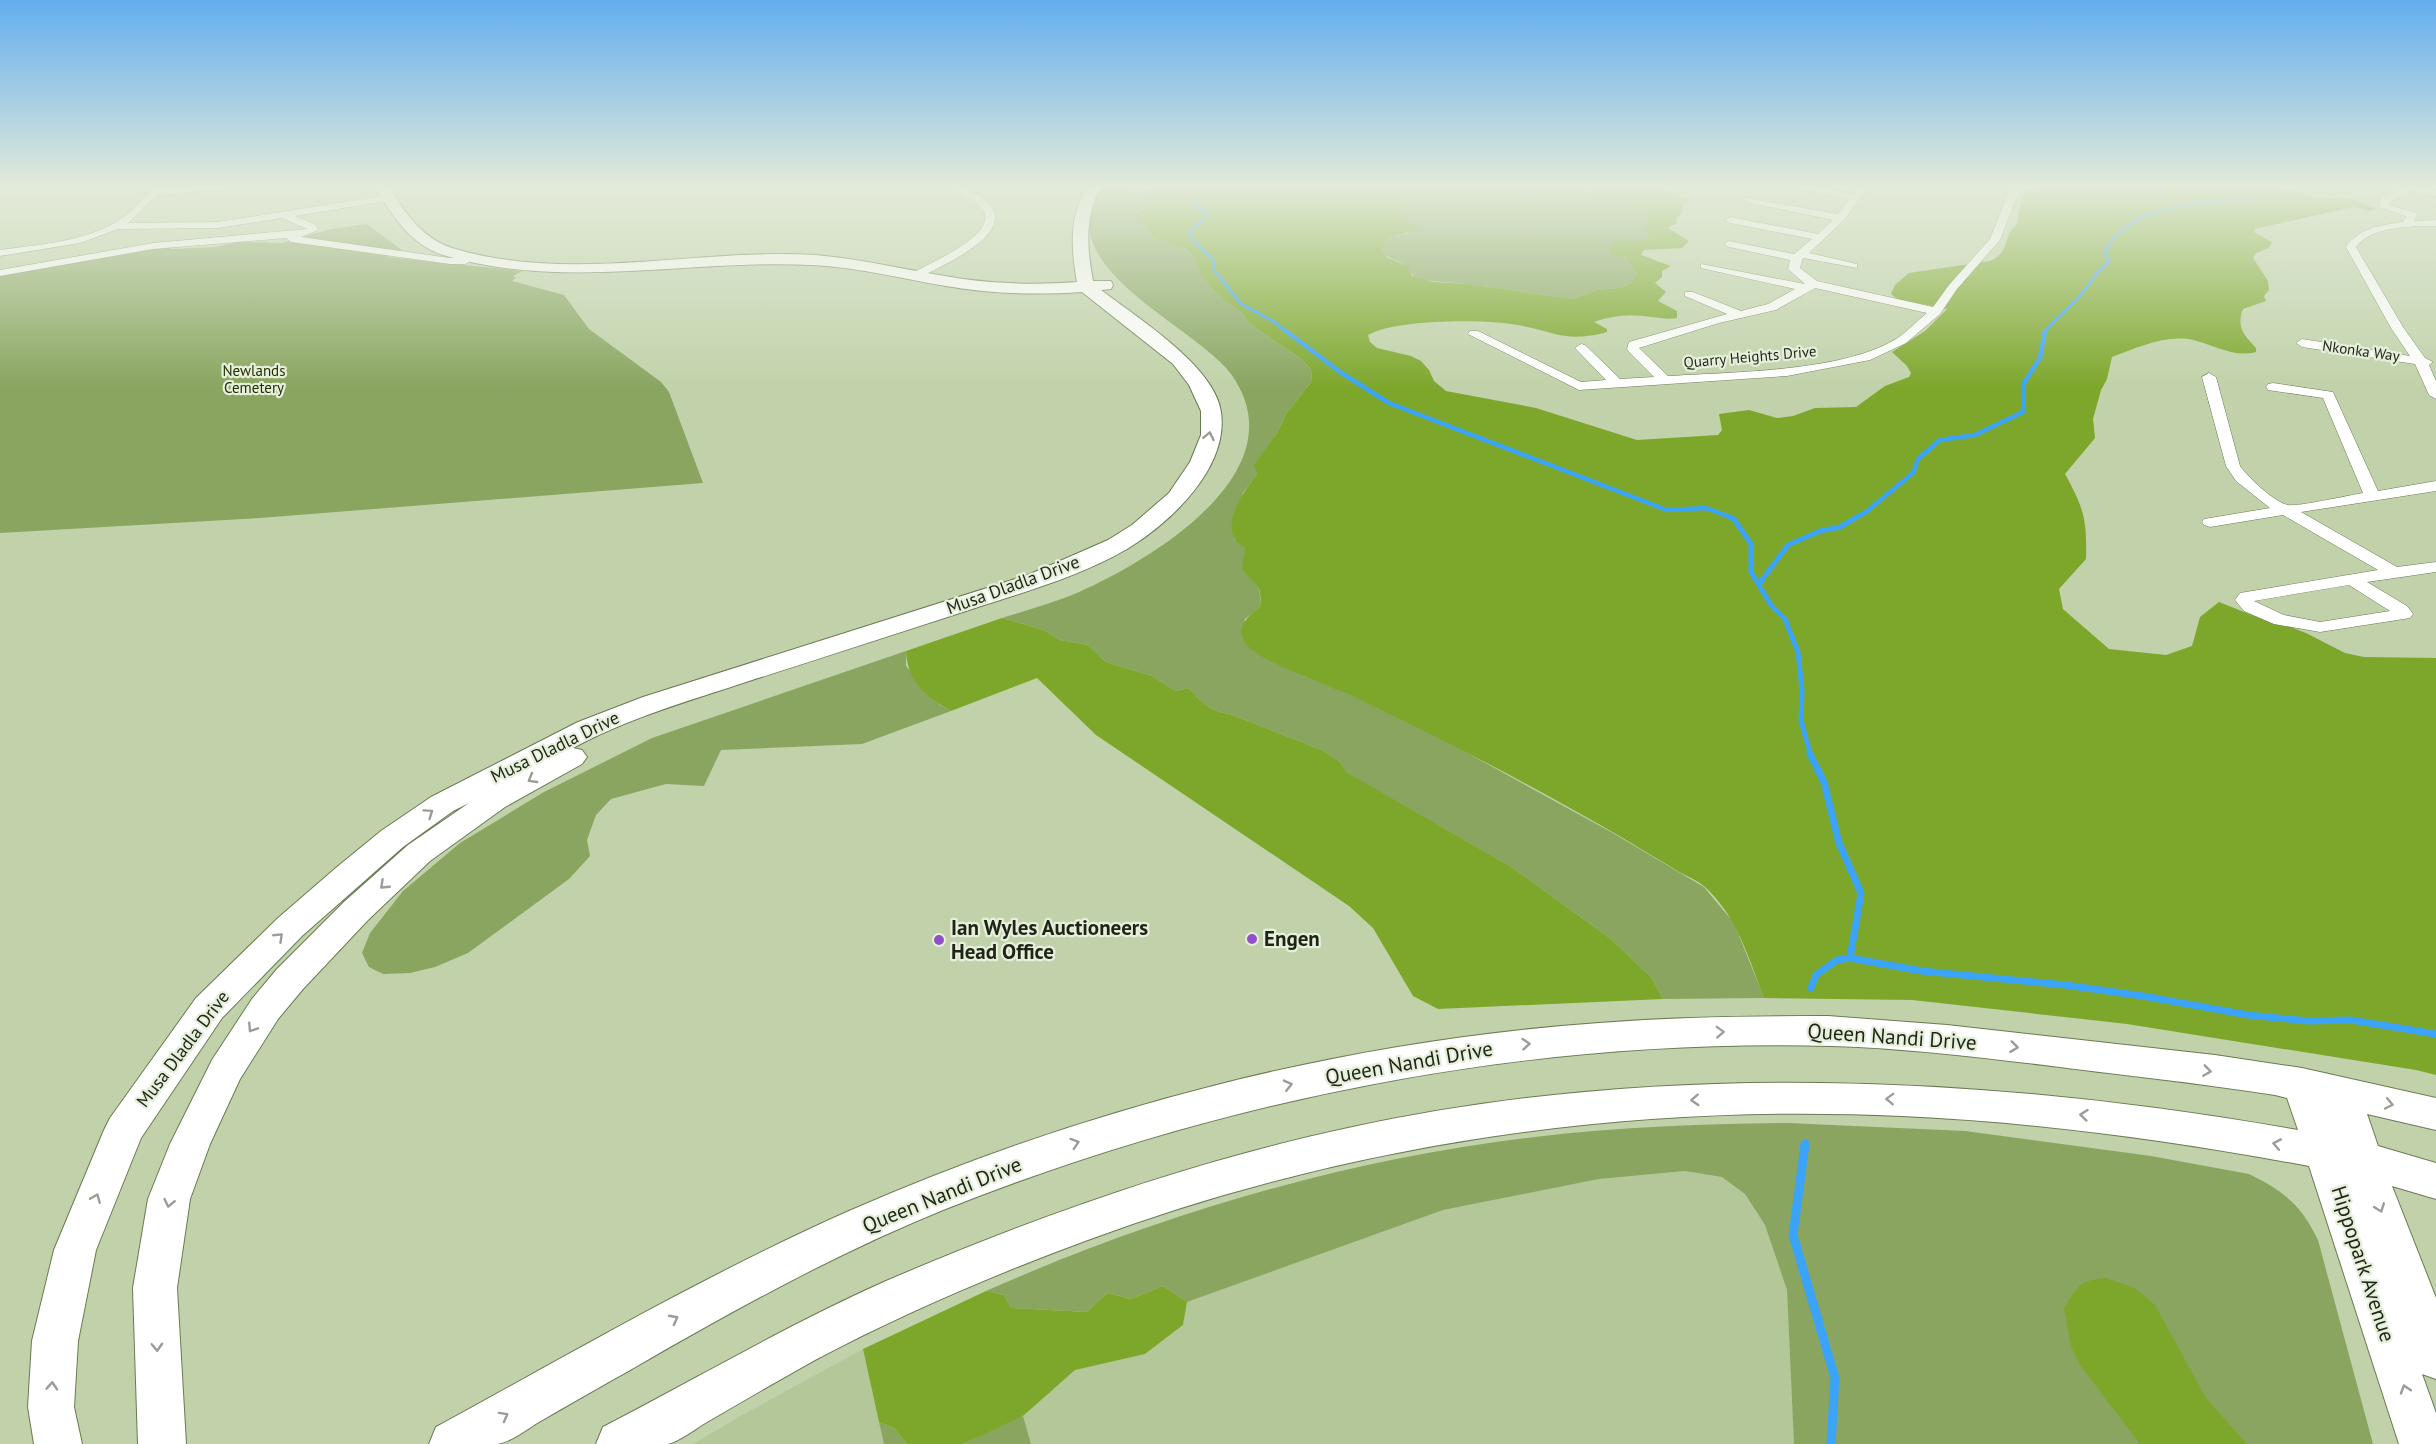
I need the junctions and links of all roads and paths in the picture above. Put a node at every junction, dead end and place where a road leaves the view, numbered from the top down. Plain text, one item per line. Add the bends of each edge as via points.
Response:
1 (111, 253) edge
2 (395, 253) edge
3 (461, 253) edge
4 (955, 253) edge
5 (1082, 253) edge
6 (1783, 253) edge
7 (1801, 253) edge
8 (1983, 253) edge
9 (2355, 253) edge
10 (1798, 256) junction
11 (474, 257) junction
12 (1705, 266) dead end
13 (1853, 266) dead end
14 (0, 273) edge
15 (916, 275) junction
16 (1096, 286) junction
17 (1810, 286) junction
18 (1689, 294) dead end
19 (1936, 311) junction
20 (1741, 315) junction
21 (1474, 334) dead end
22 (2302, 343) dead end
23 (1581, 348) dead end
24 (2420, 360) junction
25 (2436, 363) edge
26 (2209, 377) dead end
27 (1665, 381) junction
28 (1617, 384) junction
29 (2273, 387) dead end
30 (2436, 395) edge
31 (2436, 486) edge
32 (2372, 495) junction
33 (2285, 510) junction
34 (2210, 522) dead end
35 (2436, 567) edge
36 (2394, 572) junction
37 (2351, 579) junction
38 (2302, 1084) junction
39 (2341, 1093) junction
40 (2436, 1114) edge
41 (2344, 1157) junction
42 (2436, 1181) edge
43 (2436, 1357) edge
44 (58, 1444) edge
45 (162, 1444) edge
46 (453, 1444) edge
47 (620, 1444) edge
48 (2424, 1444) edge

1 - 14 street
2 - 11 street via 450,261
3 - 11 street
4 - 15 street
5 - 16 street
6 - 10 street
7 - 10 street
8 - 19 street, Quarry Heights Drive
9 - 24 street
10 - 13 street
10 - 17 street via 1794,269
11 - 15 street via 576,266 802,260 856,264
12 - 17 street
15 - 16 street via 1008,288 1054,290
44 -> 16 street, Musa Dladla Drive via 51,1407 55,1341 75,1250 124,1130 209,1008 349,874 442,804 588,728 1037,580 1140,530 1177,498 1207,449 1212,422 1206,397 1180,360
16 -> 45 street, Musa Dladla Drive via 1156,323 1192,354 1223,391 1230,429 1215,475 1198,499 1136,546 1089,571 1007,603 717,697 637,727 494,800 419,853 356,911 265,1009 225,1071 190,1144 169,1199 155,1288
17 - 19 street
17 - 20 street via 1781,303
18 - 20 street
19 - 27 street, Quarry Heights Drive via 1902,340 1865,357 1806,370
20 - 27 street via 1633,345
21 - 28 street, Quarry Heights Drive via 1581,386
22 - 24 street, Nkonka Way
23 - 28 street
24 - 25 street, Nkonka Way
24 - 30 street
26 - 33 street via 2234,466 2252,488
27 - 28 street, Quarry Heights Drive
29 - 32 street via 2328,395
31 - 32 street
32 - 33 street
33 - 34 street
33 - 36 street
35 - 36 street
36 - 37 street
37 - 37 street via 2404,614 2320,627 2280,620 2250,608 2244,600
38 - 39 street, Queen Nandi Drive
38 - 41 street, Hippopark Avenue
46 -> 38 street, Queen Nandi Drive via 785,1260 923,1199 1117,1129 1231,1097 1391,1064 1470,1050 1580,1039 1824,1031 1970,1042
39 -> 40 street, Queen Nandi Drive
39 - 41 street, Hippopark Avenue
41 - 42 street
41 -> 43 street, Hippopark Avenue
41 -> 47 street via 2126,1119 1940,1101 1744,1097 1565,1108 1465,1124 1348,1145 1257,1167 1085,1222 885,1303
48 -> 41 street, Hippopark Avenue

